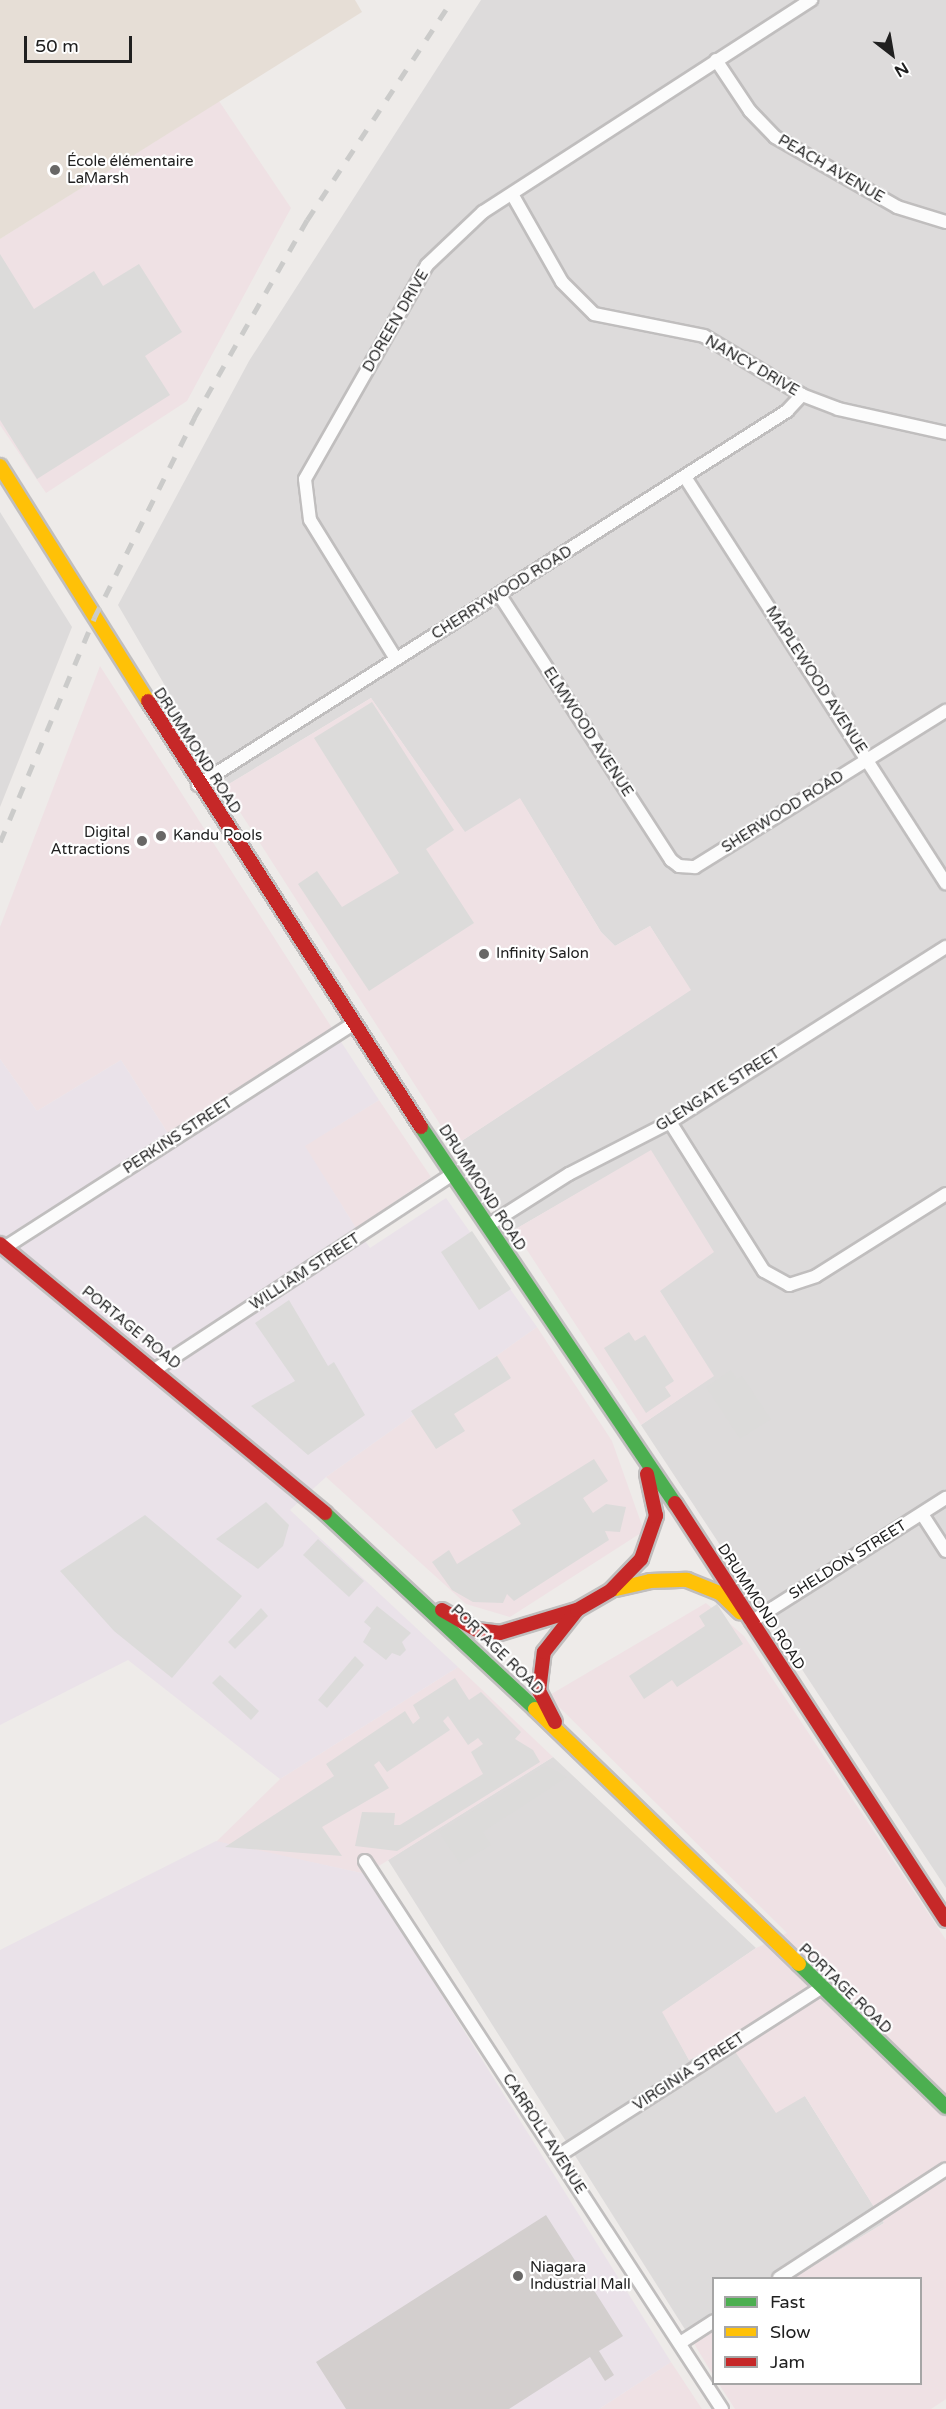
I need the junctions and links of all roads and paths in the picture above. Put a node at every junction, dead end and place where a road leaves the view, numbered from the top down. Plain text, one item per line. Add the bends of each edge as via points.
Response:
1 (811, 0) edge
2 (716, 60) junction
3 (512, 194) junction
4 (946, 222) edge
5 (802, 395) junction
6 (946, 433) edge
7 (0, 466) edge
8 (685, 477) junction
9 (499, 594) junction
10 (396, 659) junction
11 (946, 711) edge
12 (868, 760) junction
13 (198, 785) junction
14 (679, 866) joint
15 (946, 883) edge
16 (946, 947) edge
17 (352, 1024) junction
18 (669, 1122) junction
19 (453, 1174) junction
20 (946, 1194) edge
21 (487, 1227) junction
22 (2, 1246) edge
23 (156, 1369) junction
24 (644, 1460) junction
25 (946, 1498) edge
26 (922, 1514) junction
27 (946, 1551) edge
28 (403, 1583) junction
29 (611, 1590) junction
30 (577, 1610) junction
31 (751, 1622) junction
32 (559, 1728) junction
33 (365, 1861) dead end
34 (946, 1920) edge
35 (819, 1989) junction
36 (946, 2107) edge
37 (558, 2156) junction
38 (946, 2169) edge
39 (781, 2277) edge
40 (712, 2322) edge
41 (680, 2343) junction
42 (722, 2409) edge

1 - 2 street, DOREEN DRIVE
2 - 3 street, DOREEN DRIVE
2 - 4 street, PEACH AVENUE via 750,111 775,137 897,207
3 - 5 street, NANCY DRIVE via 562,282 594,314 704,336
3 - 10 street, DOREEN DRIVE via 483,212 427,265 305,479 310,520
5 - 6 street, NANCY DRIVE via 838,409
5 - 8 street, CHERRYWOOD ROAD via 787,411
7 - 13 main road, DRUMMOND ROAD
8 - 9 street, CHERRYWOOD ROAD
8 - 12 street, MAPLEWOOD AVENUE
9 - 10 street, CHERRYWOOD ROAD
9 - 14 street, ELMWOOD AVENUE via 671,861
10 - 13 street, CHERRYWOOD ROAD
11 - 12 street, SHERWOOD ROAD
12 - 14 street, SHERWOOD ROAD via 695,867
12 - 15 street, MAPLEWOOD AVENUE
13 - 17 main road, DRUMMOND ROAD
16 - 18 street, GLENGATE STREET
17 - 19 main road, DRUMMOND ROAD
17 - 22 street, PERKINS STREET
18 - 20 street via 764,1271 789,1284 816,1276
18 - 21 street, GLENGATE STREET via 569,1174
19 - 21 main road, DRUMMOND ROAD
19 - 23 street, WILLIAM STREET
21 - 24 main road, DRUMMOND ROAD
22 - 23 main road, PORTAGE ROAD
23 - 28 main road, PORTAGE ROAD
24 - 29 main road via 656,1516 652,1536 633,1572
24 - 31 main road, DRUMMOND ROAD via 742,1602
25 - 26 street, SHELDON STREET
26 - 27 street
26 - 31 street, SHELDON STREET
28 - 30 main road via 477,1630 500,1633 527,1629
28 - 32 main road, PORTAGE ROAD
29 - 30 main road
29 - 31 main road via 650,1581 687,1580 720,1593
30 - 32 main road via 544,1652 540,1672 539,1691
31 - 34 main road, DRUMMOND ROAD
32 - 35 main road, PORTAGE ROAD
33 - 37 street, CARROLL AVENUE
35 - 36 main road, PORTAGE ROAD
35 - 37 street, VIRGINIA STREET
37 - 41 street, CARROLL AVENUE
38 - 39 street
40 - 41 street
41 - 42 street, CARROLL AVENUE

